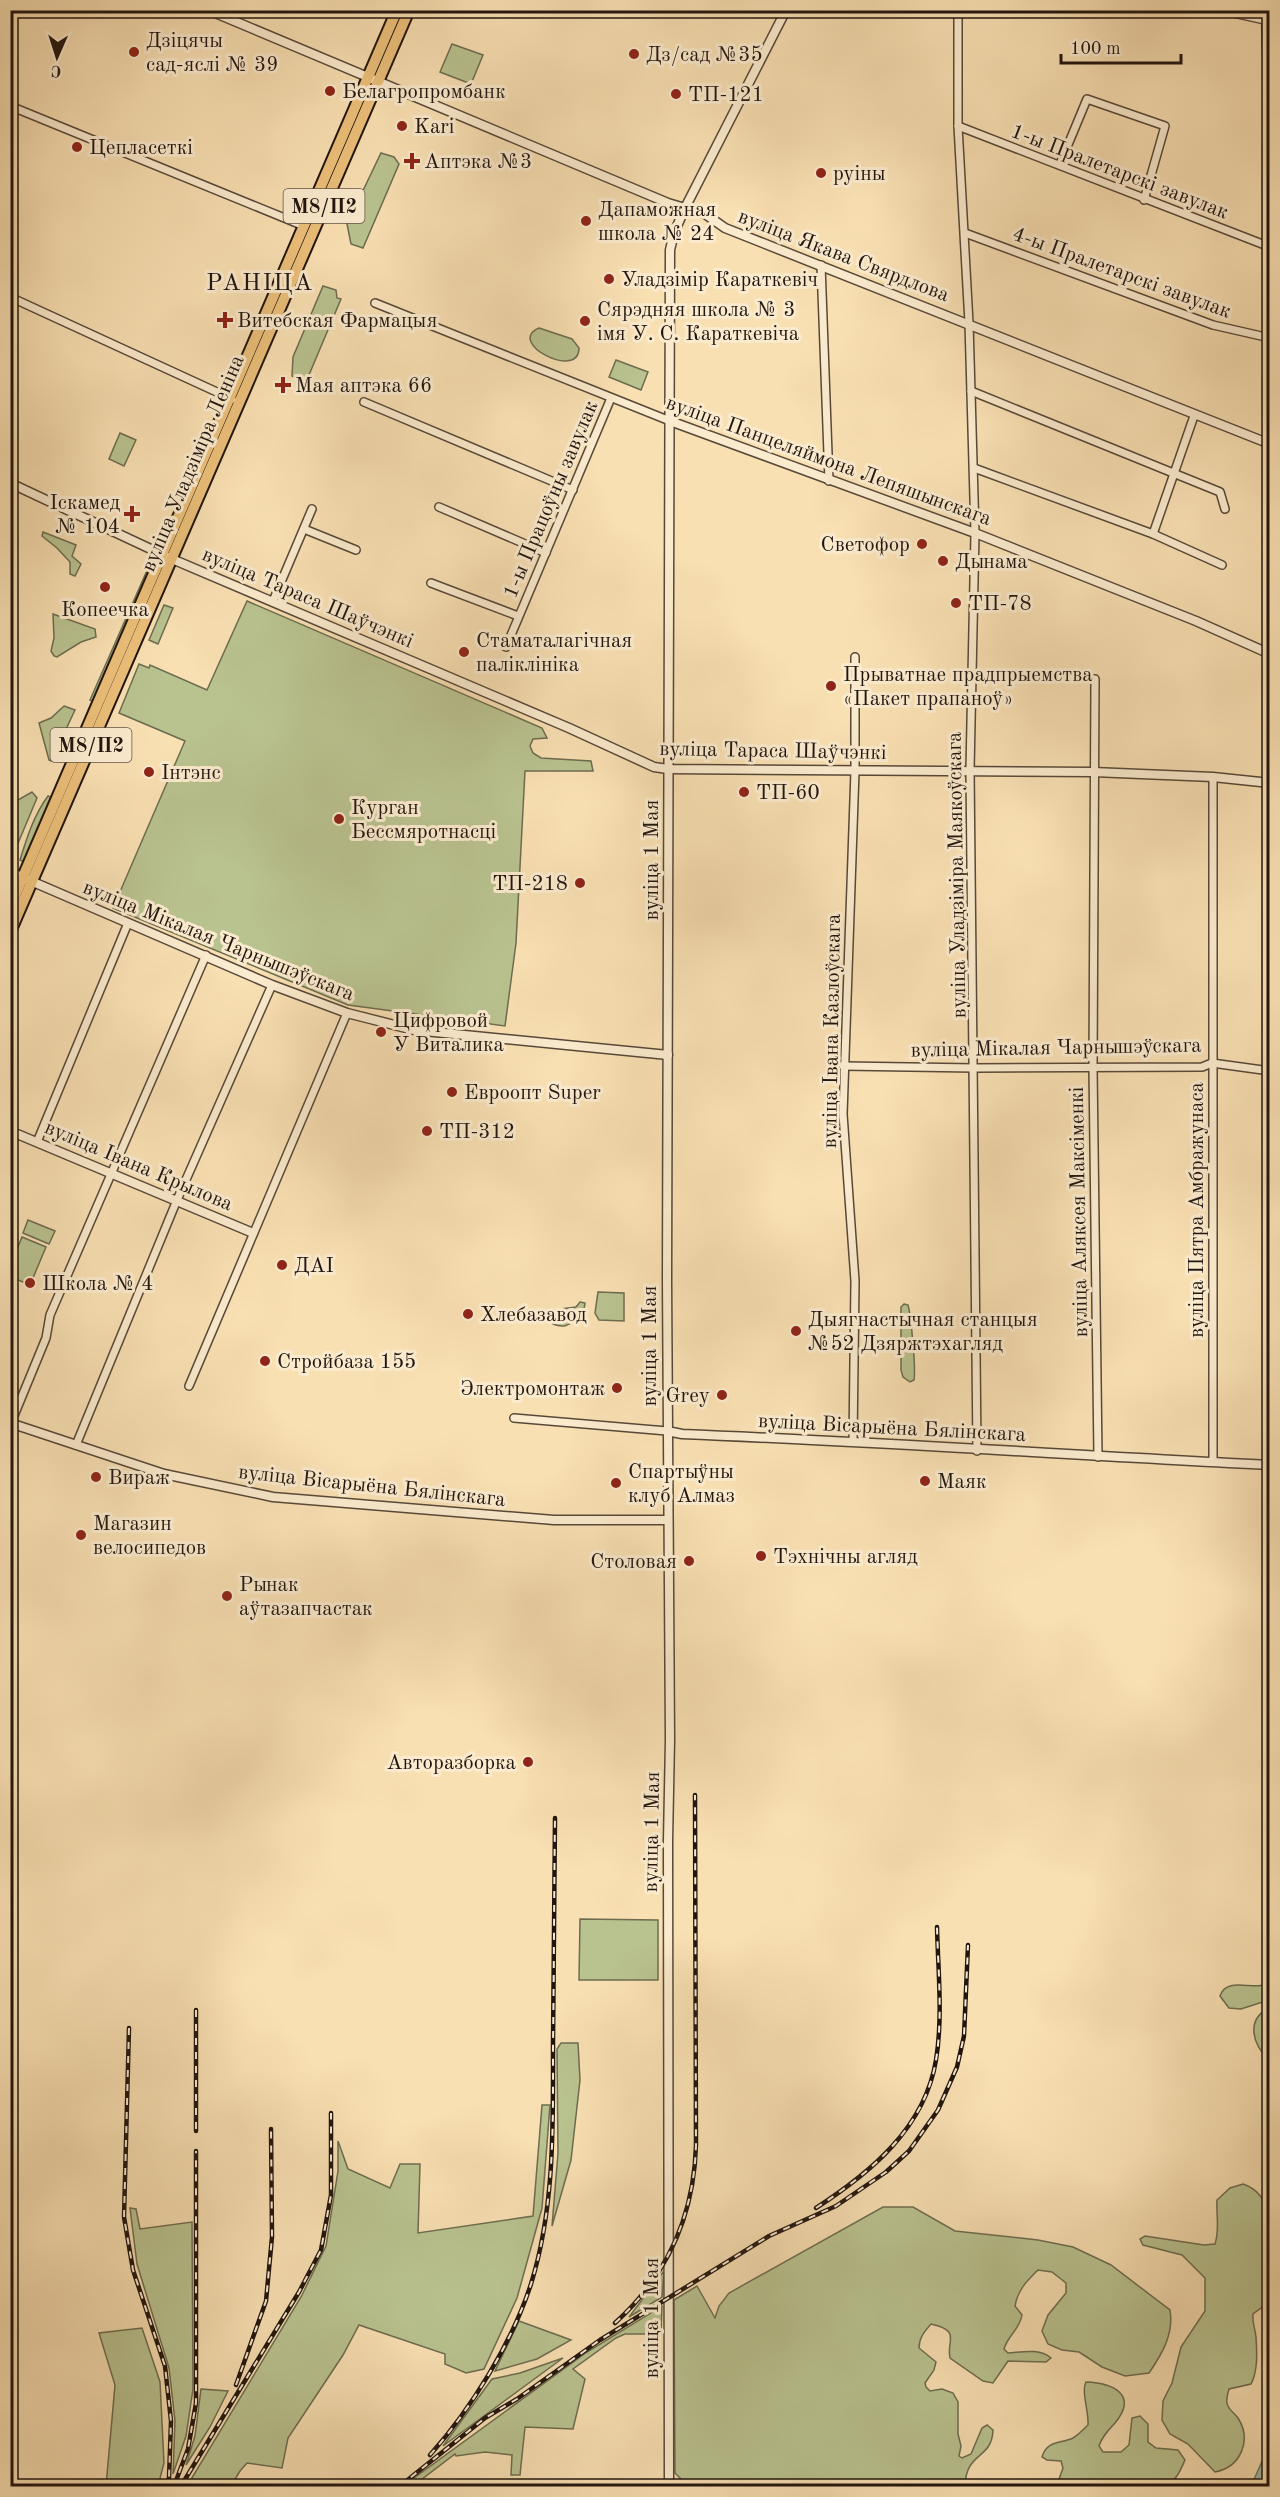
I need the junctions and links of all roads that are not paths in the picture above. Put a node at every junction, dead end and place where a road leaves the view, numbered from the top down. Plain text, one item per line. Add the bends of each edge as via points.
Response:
1 (208, 10) edge
2 (397, 10) edge
3 (409, 10) edge
4 (786, 10) edge
5 (958, 10) edge
6 (1222, 10) edge
7 (1267, 14) edge
8 (373, 78) junction
9 (10, 106) edge
10 (958, 126) junction
11 (1269, 145) edge
12 (1060, 164) junction
13 (1144, 200) junction
14 (685, 208) junction
15 (304, 226) junction
16 (965, 233) junction
17 (1269, 247) edge
18 (821, 266) junction
19 (10, 297) edge
20 (375, 303) dead end
21 (969, 323) junction
22 (1269, 338) edge
23 (971, 391) junction
24 (611, 398) junction
25 (235, 401) junction
26 (364, 402) dead end
27 (1194, 416) junction
28 (670, 422) junction
29 (1269, 444) edge
30 (974, 468) junction
31 (1175, 473) junction
32 (829, 481) junction
33 (10, 483) edge
34 (573, 490) junction
35 (440, 507) dead end
36 (312, 509) dead end
37 (1225, 509) dead end
38 (304, 529) junction
39 (975, 533) junction
40 (1153, 534) junction
41 (356, 550) dead end
42 (546, 553) junction
43 (168, 557) junction
44 (1222, 565) dead end
45 (431, 583) dead end
46 (273, 601) junction
47 (518, 616) junction
48 (507, 647) dead end
49 (1269, 654) edge
50 (855, 657) dead end
51 (1095, 679) dead end
52 (668, 769) junction
53 (970, 770) junction
54 (855, 771) junction
55 (1093, 772) junction
56 (1213, 777) junction
57 (1269, 783) edge
58 (10, 872) edge
59 (28, 880) junction
60 (10, 907) edge
61 (128, 923) junction
62 (10, 932) edge
63 (206, 956) junction
64 (272, 985) junction
65 (347, 1013) junction
66 (668, 1055) junction
67 (1212, 1063) junction
68 (843, 1066) junction
69 (975, 1068) junction
70 (1093, 1068) junction
71 (1269, 1071) edge
72 (10, 1131) edge
73 (37, 1143) junction
74 (110, 1172) junction
75 (177, 1200) junction
76 (254, 1233) junction
77 (189, 1386) dead end
78 (514, 1418) dead end
79 (11, 1423) edge
80 (667, 1431) junction
81 (853, 1442) junction
82 (76, 1445) junction
83 (977, 1451) junction
84 (1098, 1457) junction
85 (1213, 1462) junction
86 (1269, 1465) edge
87 (668, 1520) junction
88 (669, 2487) edge

1 - 8 street, вуліца Якава Свярдлова
2 - 8 main road, вуліца Уладзіміра Леніна / М8/П2
3 - 8 main road, вуліца Уладзіміра Леніна / М8/П2
4 - 14 street, вуліца 1 Мая
5 - 10 street, вуліца Уладзіміра Маякоўскага
6 - 7 street
7 - 11 street
8 - 14 street, вуліца Якава Свярдлова
8 - 15 main road, вуліца Уладзіміра Леніна / М8/П2
8 - 25 main road, вуліца Уладзіміра Леніна / М8/П2
9 - 15 street
10 - 12 street, 1-ы Пралетарскі завулак
10 - 16 street, вуліца Уладзіміра Маякоўскага
12 - 13 street, 1-ы Пралетарскі завулак
12 - 13 street via 1087,99 1165,126
13 - 17 street, 1-ы Пралетарскі завулак
14 - 18 street, вуліца Якава Свярдлова
14 - 28 street, вуліца 1 Мая via 670,250
15 - 25 main road, вуліца Уладзіміра Леніна / М8/П2
16 - 21 street, вуліца Уладзіміра Маякоўскага
16 - 22 street, 4-ы Пралетарскі завулак via 1213,325
18 - 21 street, вуліца Якава Свярдлова
18 - 32 street
19 - 25 street
20 - 24 street, вуліца Панцеляймона Лепяшынскага
21 - 23 street, вуліца Уладзіміра Маякоўскага
21 - 27 street, вуліца Якава Свярдлова
23 - 30 street, вуліца Уладзіміра Маякоўскага
23 - 31 street
24 - 28 street, вуліца Панцеляймона Лепяшынскага
24 - 34 street, 1-ы Працоўны завулак
25 - 43 main road, вуліца Уладзіміра Леніна / М8/П2
26 - 34 street
27 - 29 street, вуліца Якава Свярдлова
27 - 31 street
28 - 32 street, вуліца Панцеляймона Лепяшынскага
28 - 52 street, вуліца 1 Мая
30 - 39 street, вуліца Уладзіміра Маякоўскага
30 - 40 street
31 - 37 street via 1220,492
31 - 40 street
32 - 39 street, вуліца Панцеляймона Лепяшынскага
33 - 43 street, вуліца Тараса Шаўчэнкі
34 - 42 street, 1-ы Працоўны завулак
35 - 42 street
36 - 38 street
38 - 41 street
38 - 46 street
39 - 49 street, вуліца Панцеляймона Лепяшынскага
39 - 53 street, вуліца Уладзіміра Маякоўскага
40 - 44 street
42 - 47 street, 1-ы Працоўны завулак
43 - 46 street, вуліца Тараса Шаўчэнкі
43 - 59 main road, вуліца Уладзіміра Леніна / М8/П2
45 - 47 street
46 - 52 street, вуліца Тараса Шаўчэнкі via 654,767
47 - 48 street, 1-ы Працоўны завулак
50 - 54 street, вуліца Івана Казлоўскага
51 - 55 street, вуліца Аляксея Максіменкі
52 - 54 street, вуліца Тараса Шаўчэнкі
52 - 66 street, вуліца 1 Мая
53 - 54 street, вуліца Тараса Шаўчэнкі
53 - 55 street, вуліца Тараса Шаўчэнкі
53 - 69 street, вуліца Уладзіміра Маякоўскага
54 - 68 street, вуліца Івана Казлоўскага
55 - 56 street, вуліца Тараса Шаўчэнкі
55 - 70 street, вуліца Аляксея Максіменкі
56 - 57 street, вуліца Тараса Шаўчэнкі
56 - 67 street, вуліца Пятра Амбражунаса
58 - 59 street, вуліца Мікалая Чарнышэўскага
59 - 60 main road, вуліца Уладзіміра Леніна / М8/П2
59 - 61 street, вуліца Мікалая Чарнышэўскага
59 - 62 main road, вуліца Уладзіміра Леніна / М8/П2
61 - 63 street, вуліца Мікалая Чарнышэўскага
61 - 73 street
63 - 64 street, вуліца Мікалая Чарнышэўскага
63 - 74 street
64 - 65 street, вуліца Мікалая Чарнышэўскага
64 - 75 street
65 - 66 street, вуліца Мікалая Чарнышэўскага via 414,1030
65 - 76 street
66 - 80 street, вуліца 1 Мая
67 - 70 street, вуліца Мікалая Чарнышэўскага via 1202,1067
67 - 71 street, вуліца Мікалая Чарнышэўскага
67 - 85 street, вуліца Пятра Амбражунаса
68 - 69 street, вуліца Мікалая Чарнышэўскага
68 - 81 street, вуліца Івана Казлоўскага via 855,1281
69 - 70 street, вуліца Мікалая Чарнышэўскага
69 - 83 street, вуліца Уладзіміра Маякоўскага
70 - 84 street, вуліца Аляксея Максіменкі
72 - 73 street, вуліца Івана Крылова
73 - 74 street, вуліца Івана Крылова
74 - 75 street, вуліца Івана Крылова
74 - 79 street via 50,1315 46,1338
75 - 76 street, вуліца Івана Крылова
75 - 82 street
76 - 77 street
78 - 80 street, вуліца Вісарыёна Бялінскага
79 - 82 street, вуліца Вісарыёна Бялінскага
80 - 81 street, вуліца Вісарыёна Бялінскага
80 - 87 street, вуліца 1 Мая
81 - 83 street, вуліца Вісарыёна Бялінскага
82 - 87 street, вуліца Вісарыёна Бялінскага via 164,1474 273,1497 554,1520
83 - 84 street, вуліца Вісарыёна Бялінскага
84 - 85 street, вуліца Вісарыёна Бялінскага
85 - 86 street, вуліца Вісарыёна Бялінскага
87 - 88 street, вуліца 1 Мая

